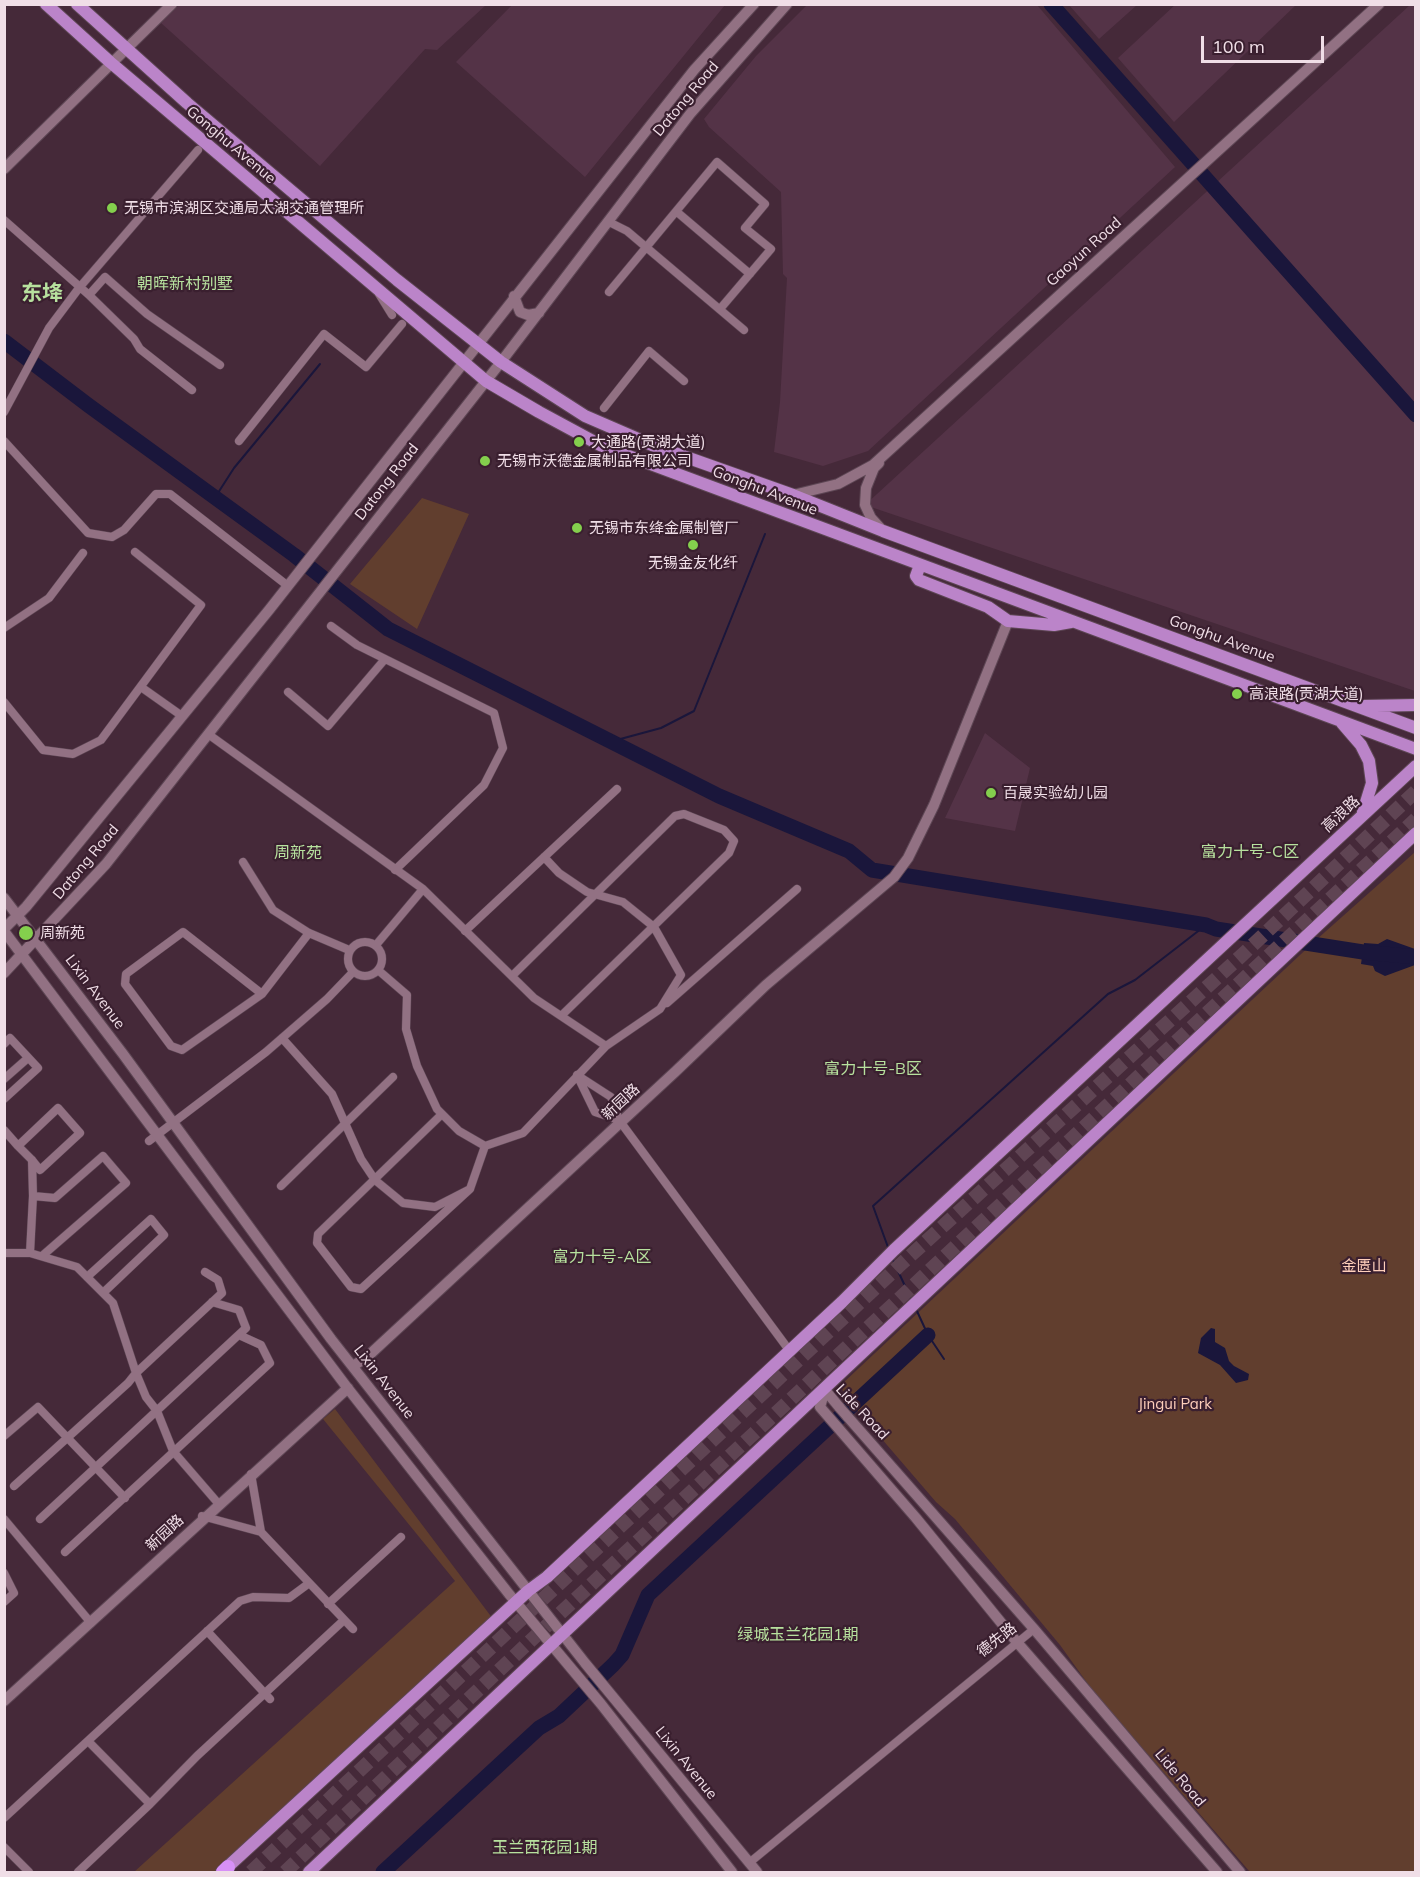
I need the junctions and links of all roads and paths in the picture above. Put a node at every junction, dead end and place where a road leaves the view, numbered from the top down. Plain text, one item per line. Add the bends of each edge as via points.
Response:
1 (46, 4) edge
2 (77, 4) edge
3 (167, 4) edge
4 (172, 4) edge
5 (754, 4) edge
6 (788, 4) edge
7 (1381, 4) edge
8 (127, 49) junction
9 (112, 64) junction
10 (198, 150) dead end
11 (4, 161) edge
12 (4, 169) edge
13 (677, 212) junction
14 (4, 220) edge
15 (609, 222) junction
16 (647, 248) junction
17 (750, 274) junction
18 (373, 285) junction
19 (79, 288) junction
20 (609, 292) dead end
21 (89, 295) junction
22 (514, 296) junction
23 (720, 309) junction
24 (539, 313) junction
25 (392, 315) dead end
26 (402, 324) dead end
27 (744, 330) dead end
28 (477, 343) junction
29 (463, 361) junction
30 (501, 362) junction
31 (220, 365) dead end
32 (486, 381) junction
33 (684, 381) dead end
34 (192, 390) dead end
35 (604, 408) dead end
36 (4, 412) edge
37 (4, 441) edge
38 (239, 441) dead end
39 (793, 495) junction
40 (883, 531) junction
41 (135, 552) dead end
42 (83, 553) dead end
43 (920, 565) junction
44 (290, 583) junction
45 (1007, 621) junction
46 (1071, 622) junction
47 (330, 626) dead end
48 (4, 628) edge
49 (386, 659) junction
50 (141, 687) junction
51 (288, 692) dead end
52 (4, 702) edge
53 (1416, 705) edge
54 (1357, 706) junction
55 (182, 716) junction
56 (1339, 720) junction
57 (1416, 728) edge
58 (208, 734) junction
59 (1416, 749) edge
60 (1416, 766) edge
61 (617, 789) dead end
62 (1362, 815) junction
63 (1416, 833) edge
64 (1416, 843) edge
65 (544, 857) junction
66 (243, 862) dead end
67 (1378, 867) junction
68 (395, 870) junction
69 (423, 889) junction
70 (797, 889) dead end
71 (597, 895) junction
72 (4, 898) edge
73 (18, 916) junction
74 (654, 927) junction
75 (4, 930) edge
76 (465, 931) junction
77 (309, 933) junction
78 (38, 941) junction
79 (375, 945) junction
80 (349, 950) junction
81 (24, 954) junction
82 (378, 970) junction
83 (353, 972) junction
84 (4, 974) edge
85 (512, 976) junction
86 (262, 994) junction
87 (660, 1009) junction
88 (561, 1016) junction
89 (282, 1038) junction
90 (4, 1044) edge
91 (606, 1046) junction
92 (28, 1058) junction
93 (578, 1075) junction
94 (393, 1077) dead end
95 (4, 1079) edge
96 (4, 1099) edge
97 (442, 1114) junction
98 (620, 1122) junction
99 (174, 1124) junction
100 (345, 1124) junction
101 (4, 1131) edge
102 (159, 1135) junction
103 (149, 1141) dead end
104 (18, 1146) junction
105 (485, 1146) junction
106 (32, 1160) junction
107 (375, 1179) junction
108 (281, 1186) dead end
109 (470, 1188) junction
110 (33, 1196) junction
111 (4, 1253) edge
112 (30, 1253) junction
113 (42, 1256) junction
114 (205, 1272) dead end
115 (87, 1277) junction
116 (103, 1293) junction
117 (212, 1302) junction
118 (239, 1335) junction
119 (789, 1350) junction
120 (351, 1364) junction
121 (136, 1373) junction
122 (347, 1387) junction
123 (825, 1390) junction
124 (157, 1411) junction
125 (4, 1436) edge
126 (68, 1437) junction
127 (172, 1451) junction
128 (97, 1467) junction
129 (251, 1473) junction
130 (14, 1486) dead end
131 (125, 1497) junction
132 (217, 1502) junction
133 (203, 1516) junction
134 (4, 1519) edge
135 (40, 1519) dead end
136 (261, 1532) junction
137 (401, 1537) dead end
138 (65, 1552) dead end
139 (4, 1573) edge
140 (308, 1584) junction
141 (528, 1591) junction
142 (4, 1602) edge
143 (517, 1602) junction
144 (328, 1604) junction
145 (344, 1620) junction
146 (89, 1621) junction
147 (353, 1629) dead end
148 (1034, 1629) junction
149 (207, 1631) junction
150 (562, 1633) junction
151 (551, 1643) junction
152 (1017, 1643) junction
153 (4, 1696) edge
154 (267, 1696) junction
155 (4, 1701) edge
156 (88, 1741) junction
157 (150, 1804) junction
158 (4, 1818) edge
159 (4, 1847) edge
160 (752, 1867) edge
161 (224, 1871) edge
162 (29, 1872) edge
163 (78, 1872) edge
164 (309, 1872) edge
165 (732, 1872) edge
166 (1217, 1872) edge
167 (1240, 1872) edge

1 - 9 main road, Gonghu Avenue
2 - 8 main road, Gonghu Avenue
3 - 8 street
4 - 8 street
5 - 22 street, Datong Road via 694,70
6 - 15 street, Datong Road via 690,114
7 - 39 street, Gaoyun Road via 873,465 838,484
7 - 40 street, Gaoyun Road via 874,468 866,488 865,505
8 - 9 street
8 - 28 main road, Gonghu Avenue via 397,280
9 - 11 street
9 - 12 street
9 - 18 main road, Gonghu Avenue
10 - 19 street
13 - 16 street
13 - 17 street
13 - 17 street via 717,162 765,204 745,228 771,249
14 - 19 street
15 - 16 street
15 - 24 street, Datong Road
16 - 20 street
16 - 23 street
17 - 23 street
18 - 25 street
18 - 29 main road, Gonghu Avenue
19 - 21 street
19 - 36 street via 49,328
21 - 31 street via 105,278 147,314
21 - 34 street via 140,349
22 - 24 street via 520,312
22 - 28 street, Datong Road
23 - 27 street
24 - 30 street, Datong Road
26 - 38 street via 366,367 324,334
28 - 29 street, Datong Road
28 - 30 main road, Gonghu Avenue
29 - 32 main road, Gonghu Avenue
29 - 44 street, Datong Road
30 - 32 street, Datong Road
30 - 39 main road, Gonghu Avenue via 585,416 652,445
32 - 43 main road, Gonghu Avenue via 602,446
32 - 58 street, Datong Road
33 - 35 street via 649,351
37 - 44 street via 87,533 112,537 124,530 156,494 170,494
39 - 40 main road, Gonghu Avenue
40 - 54 main road, Gonghu Avenue
41 - 50 street via 201,605
42 - 48 street via 49,598
43 - 45 main road via 916,576 919,580 988,607
43 - 46 main road, Gonghu Avenue
44 - 55 street, Datong Road
45 - 46 main road via 1054,625
45 - 98 street, 新园路 via 907,857 875,892 764,983
46 - 56 main road, Gonghu Avenue
47 - 49 street
49 - 51 street via 328,726
49 - 68 street via 494,713 502,748 484,785
50 - 52 street via 101,740 73,754 43,750
50 - 55 street
53 - 54 main road
54 - 57 main road, Gonghu Avenue
55 - 73 street, Datong Road
56 - 59 main road, Gonghu Avenue
56 - 62 main road via 1369,761 1372,783
58 - 68 street
58 - 78 street, Datong Road via 106,864
60 - 62 main road, 高浪路
61 - 65 street
62 - 119 main road, 高浪路
63 - 67 main road
64 - 67 main road
65 - 71 street via 559,873
65 - 76 street
66 - 77 street via 273,910
67 - 123 main road
68 - 69 street
69 - 76 street
69 - 79 street
70 - 87 street
71 - 74 street via 623,902
71 - 74 street via 675,816 684,814 724,830 734,841 729,854
71 - 85 street
72 - 73 street, Lixin Avenue
73 - 75 street, Datong Road
73 - 78 street, Lixin Avenue
74 - 87 street via 681,975
74 - 88 street
75 - 81 street, Lixin Avenue
76 - 85 street
77 - 80 street
77 - 86 street
78 - 81 street, Datong Road
78 - 99 street, Lixin Avenue
79 - 80 street via 358,942
79 - 82 street via 382,954
80 - 83 street via 347,962
81 - 84 street, Datong Road
81 - 102 street, Lixin Avenue
82 - 83 street via 363,976
82 - 97 street via 407,995 406,1029 417,1066
83 - 89 street
85 - 88 street via 534,998
86 - 86 street via 183,932 126,974 125,984 171,1046 182,1050
87 - 91 street
88 - 91 street
89 - 99 street
89 - 100 street via 332,1094
90 - 92 street via 10,1038
91 - 93 street
92 - 95 street
92 - 96 street via 38,1068
93 - 98 street via 611,1097
93 - 98 street via 595,1113
93 - 105 street via 523,1134
94 - 100 street
97 - 105 street via 459,1131
97 - 107 street
98 - 119 street
98 - 120 street, 新园路 via 367,1357
99 - 102 street
99 - 120 street, Lixin Avenue
100 - 107 street
100 - 108 street
101 - 104 street
102 - 103 street
102 - 122 street, Lixin Avenue
104 - 106 street
104 - 106 street via 58,1108 80,1133 40,1170
105 - 109 street
106 - 110 street
107 - 109 street via 403,1203 435,1207
107 - 109 street via 318,1234 317,1243 351,1287 361,1289
110 - 112 street
110 - 113 street via 55,1198 103,1156 126,1183
111 - 112 street
112 - 113 street
113 - 115 street via 77,1267
114 - 117 street via 218,1280 222,1293
115 - 116 street
115 - 116 street via 151,1220 164,1234
116 - 121 street via 112,1303
117 - 118 street via 239,1310 246,1328
117 - 121 street
118 - 124 street
118 - 127 street via 261,1345 270,1363
119 - 141 main road, 高浪路
120 - 141 street, Lixin Avenue
121 - 124 street
121 - 126 street
122 - 129 street, 新园路
122 - 143 street, Lixin Avenue
123 - 148 street, Lide Road
123 - 150 main road
123 - 152 street, Lide Road via 820,1407
124 - 127 street
124 - 128 street
125 - 126 street via 38,1407
126 - 128 street
126 - 130 street
127 - 131 street
127 - 132 street
128 - 131 street
128 - 135 street
129 - 132 street, 新园路
129 - 133 street, 新园路
129 - 136 street
131 - 138 street
132 - 133 street, 新园路
133 - 136 street
133 - 146 street, 新园路
134 - 146 street
136 - 140 street
137 - 144 street
139 - 142 street via 14,1593
140 - 144 street
140 - 149 street via 289,1598 240,1600
141 - 143 main road, 高浪路
141 - 150 street, Lixin Avenue
143 - 151 street, Lixin Avenue
143 - 161 main road, 高浪路
144 - 145 street
145 - 147 street
145 - 154 street
146 - 153 street, 新园路
146 - 155 street, 新园路
148 - 152 street, 德先路
148 - 167 street, Lide Road
149 - 154 street
149 - 156 street
150 - 151 main road
150 - 160 street, Lixin Avenue
151 - 164 main road
151 - 165 street, Lixin Avenue
152 - 160 street, 德先路
152 - 166 street, Lide Road
154 - 157 street
156 - 157 street
156 - 158 street
157 - 163 street
159 - 162 street

